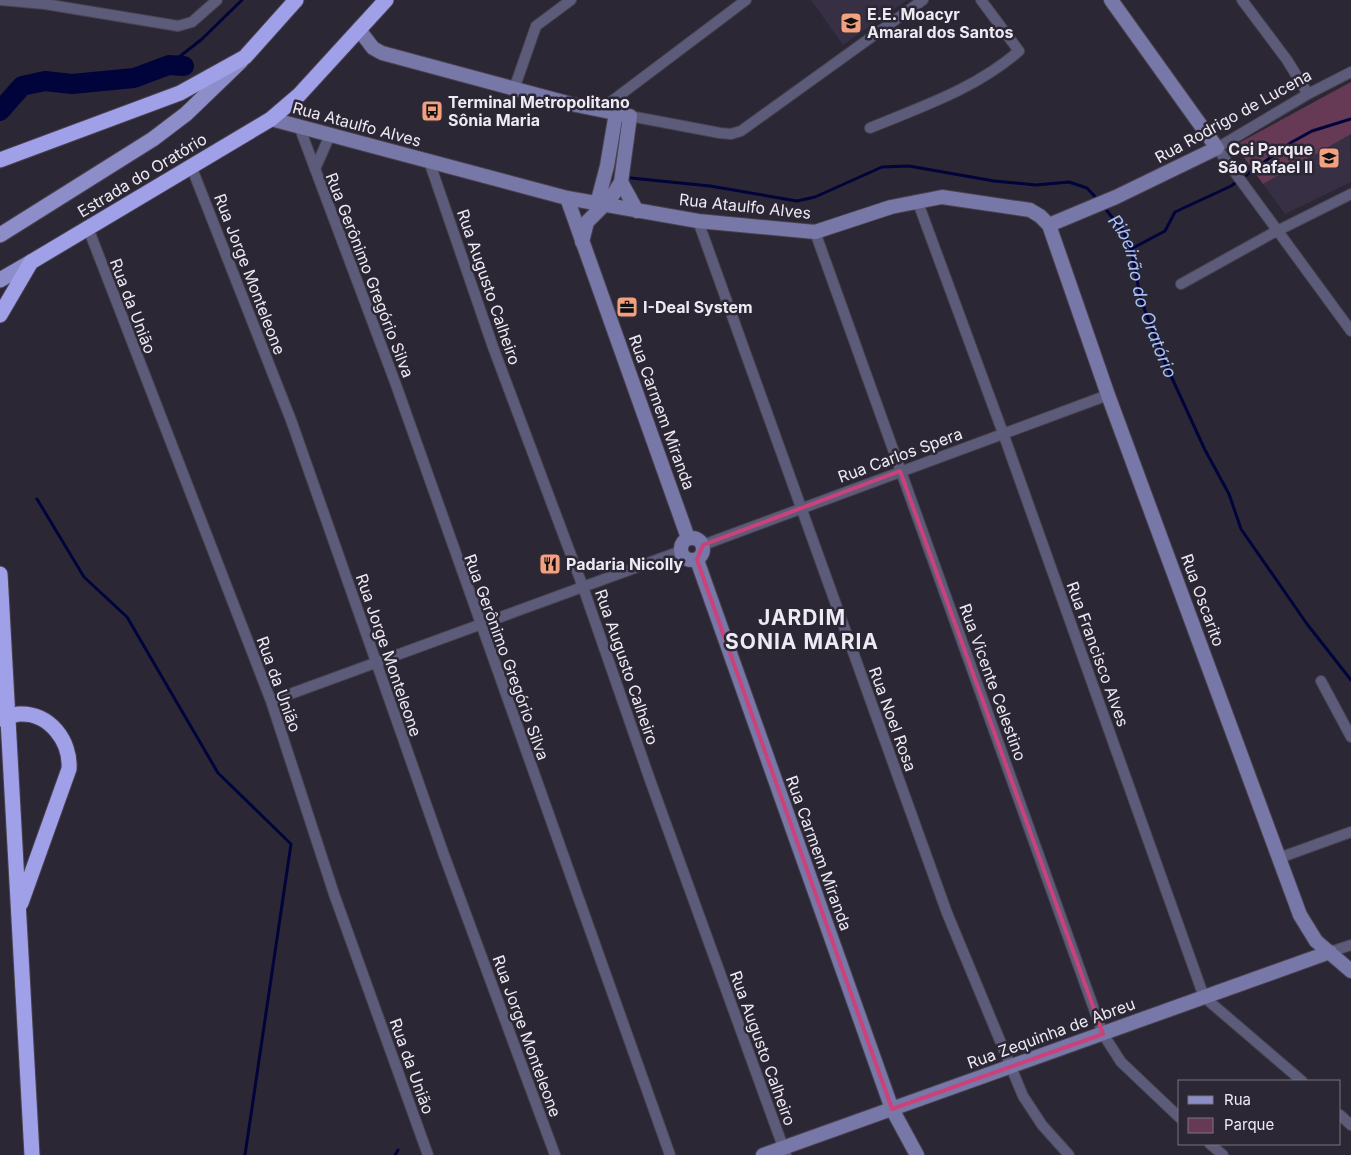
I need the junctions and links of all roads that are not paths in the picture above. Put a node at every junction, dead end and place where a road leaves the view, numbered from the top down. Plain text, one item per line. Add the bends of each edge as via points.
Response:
1 (0, 0) edge
2 (217, 0) edge
3 (296, 0) edge
4 (571, 0) edge
5 (746, 0) edge
6 (923, 0) edge
7 (981, 0) edge
8 (1111, 0) edge
9 (1242, 0) edge
10 (386, 3) edge
11 (360, 31) junction
12 (244, 58) junction
13 (1351, 72) edge
14 (514, 89) junction
15 (1308, 94) junction
16 (600, 110) junction
17 (623, 115) junction
18 (271, 119) junction
19 (300, 126) junction
20 (870, 128) dead end
21 (330, 135) junction
22 (1217, 148) junction
23 (0, 160) edge
24 (429, 161) junction
25 (191, 166) junction
26 (315, 169) junction
27 (621, 182) junction
28 (1351, 194) edge
29 (567, 198) junction
30 (917, 200) junction
31 (600, 205) junction
32 (637, 211) junction
33 (698, 221) junction
34 (1049, 225) junction
35 (88, 228) junction
36 (1278, 231) junction
37 (815, 232) junction
38 (0, 235) edge
39 (582, 242) junction
40 (31, 262) junction
41 (0, 280) edge
42 (1181, 284) dead end
43 (0, 315) edge
44 (1351, 331) edge
45 (1108, 395) junction
46 (1003, 433) junction
47 (900, 471) junction
48 (800, 508) junction
49 (688, 538) junction
50 (703, 545) junction
51 (681, 551) junction
52 (697, 560) junction
53 (0, 574) edge
54 (583, 587) junction
55 (480, 625) junction
56 (376, 663) junction
57 (1321, 682) dead end
58 (271, 701) junction
59 (4, 718) edge
60 (1351, 737) edge
61 (1351, 832) edge
62 (1279, 858) junction
63 (19, 912) junction
64 (1351, 945) edge
65 (1330, 952) junction
66 (1351, 971) edge
67 (1204, 997) junction
68 (1103, 1034) junction
69 (1010, 1067) junction
70 (1301, 1080) edge
71 (892, 1109) junction
72 (1178, 1116) edge
73 (1341, 1116) edge
74 (1351, 1125) edge
75 (1211, 1145) edge
76 (785, 1151) edge
77 (32, 1155) edge
78 (428, 1155) edge
79 (554, 1155) edge
80 (670, 1155) edge
81 (763, 1155) edge
82 (917, 1155) edge
83 (1069, 1155) edge
84 (1223, 1155) edge

1 - 2 street via 45,4 178,26 192,22
3 - 12 highway
4 - 14 street via 536,26
5 - 16 street
6 - 17 street via 741,131 731,134 711,132
7 - 20 street via 1019,52 957,93
8 - 22 main road
9 - 15 street
10 - 11 highway, Estrada do Oratório
11 - 14 main road via 373,48 382,53
11 - 18 highway, Estrada do Oratório via 299,95
12 - 23 highway via 180,93
12 - 38 main road, Estrada do Oratório via 186,114 152,139
13 - 15 street, Rua Rodrigo de Lucena
14 - 16 main road
15 - 22 street, Rua Rodrigo de Lucena
16 - 17 main road
17 - 27 main road
17 - 31 main road via 607,166
18 - 19 main road, Rua Ataulfo Alves
18 - 25 highway, Estrada do Oratório
19 - 21 main road, Rua Ataulfo Alves
19 - 26 street, Rua Gerônimo Gregório Silva
21 - 24 main road, Rua Ataulfo Alves
21 - 26 street, Rua Gerônimo Gregório Silva
22 - 34 main road, Rua Rodrigo de Lucena
22 - 36 street
24 - 29 main road, Rua Ataulfo Alves
24 - 54 street, Rua Augusto Calheiro
25 - 35 highway, Estrada do Oratório
25 - 56 street, Rua Jorge Monteleone via 291,420
26 - 55 street, Rua Gerônimo Gregório Silva via 395,382
27 - 31 main road via 614,195
27 - 32 main road
28 - 36 street
29 - 31 main road, Rua Ataulfo Alves
29 - 39 main road, Rua Carmem Miranda
30 - 34 main road, Rua Ataulfo Alves via 942,197 1030,210
30 - 37 main road, Rua Ataulfo Alves
30 - 46 street, Rua Francisco Alves
31 - 32 main road, Rua Ataulfo Alves
31 - 39 main road via 586,222
32 - 33 main road, Rua Ataulfo Alves
33 - 37 main road, Rua Ataulfo Alves
33 - 48 street, Rua Noel Rosa
34 - 45 main road, Rua Oscarito
35 - 40 highway, Estrada do Oratório
35 - 58 street, Rua da União
36 - 42 street
36 - 44 street
37 - 47 street, Rua Vicente Celestino
39 - 49 main road, Rua Carmem Miranda
40 - 41 main road, Estrada do Oratório
40 - 43 highway
45 - 46 street, Rua Carlos Spera
45 - 62 main road, Rua Oscarito
46 - 47 street, Rua Carlos Spera
46 - 67 street, Rua Francisco Alves
47 - 48 street, Rua Carlos Spera
47 - 68 street, Rua Vicente Celestino
48 - 50 street, Rua Carlos Spera
48 - 69 street, Rua Noel Rosa via 947,913
49 - 50 main road via 700,540
49 - 51 main road
50 - 52 main road via 702,556
51 - 52 main road via 684,557
51 - 54 street
52 - 71 main road, Rua Carmem Miranda
53 - 59 highway
54 - 55 street
54 - 76 street, Rua Augusto Calheiro
55 - 56 street
55 - 80 street, Rua Gerônimo Gregório Silva
56 - 58 street
56 - 79 street, Rua Jorge Monteleone
57 - 60 street
58 - 78 street, Rua da União via 334,894
59 - 63 highway
59 - 63 highway via 29,715 45,721 59,734 69,760 69,769
61 - 62 street
62 - 65 main road, Rua Oscarito via 1306,926 1316,941
63 - 77 highway
64 - 65 street, Rua Zequinha de Abreu
65 - 66 main road, Rua Oscarito
65 - 67 main road, Rua Zequinha de Abreu
67 - 68 main road, Rua Zequinha de Abreu
67 - 70 street, Rua Francisco Alves
68 - 69 main road, Rua Zequinha de Abreu
68 - 72 street, Rua Vicente Celestino via 1121,1062
69 - 71 main road, Rua Zequinha de Abreu
69 - 83 street, Rua Noel Rosa via 1030,1108
71 - 76 main road, Rua Zequinha de Abreu
71 - 82 main road, Rua Carmem Miranda
73 - 74 street
75 - 84 street
76 - 81 main road, Rua Zequinha de Abreu

